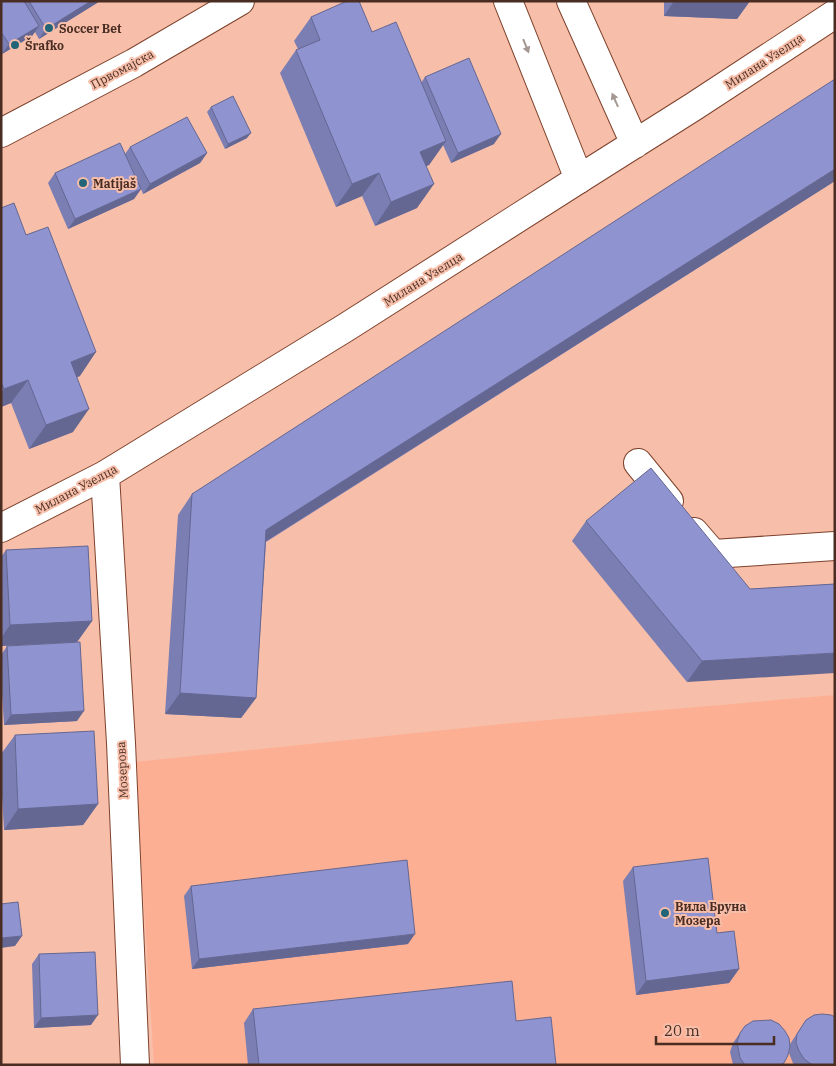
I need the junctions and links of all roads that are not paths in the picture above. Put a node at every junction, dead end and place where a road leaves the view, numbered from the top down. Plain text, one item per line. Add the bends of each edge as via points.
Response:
1 (240, 1) edge
2 (508, 1) edge
3 (570, 1) edge
4 (835, 14) edge
5 (1, 133) edge
6 (635, 144) junction
7 (579, 179) junction
8 (638, 463) dead end
9 (105, 475) junction
10 (1, 528) edge
11 (835, 546) edge
12 (136, 1065) edge

1 - 5 street, Првомајска via 134,63
2 -> 7 street
6 -> 3 street
4 - 6 street, Милана Узелца
6 - 7 street, Милана Узелца
7 - 9 street, Милана Узелца
8 - 11 street via 713,554
9 - 10 street, Милана Узелца
9 - 12 street, Мозерова

